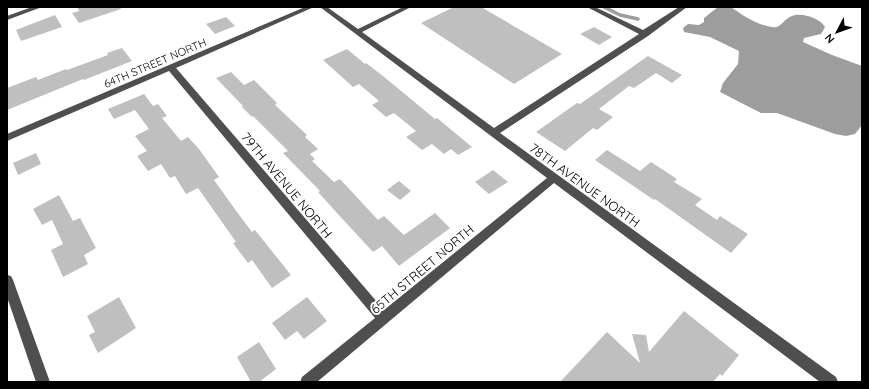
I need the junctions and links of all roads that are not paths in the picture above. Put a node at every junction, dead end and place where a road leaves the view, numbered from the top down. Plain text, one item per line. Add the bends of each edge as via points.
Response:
1 (39, 7) edge
2 (311, 7) edge
3 (323, 7) edge
4 (408, 7) edge
5 (590, 7) edge
6 (684, 7) edge
7 (7, 18) edge
8 (357, 32) junction
9 (645, 34) junction
10 (171, 68) junction
11 (493, 133) junction
12 (7, 138) edge
13 (553, 178) junction
14 (7, 280) edge
15 (384, 319) junction
16 (43, 382) edge
17 (308, 382) edge
18 (831, 382) edge

1 - 7 street
2 - 10 street, 64TH STREET NORTH
3 - 8 street, 78TH AVENUE NORTH
4 - 8 street
5 - 9 street
6 - 9 street
8 - 11 street, 78TH AVENUE NORTH
9 - 11 street
10 - 12 street, 64TH STREET NORTH
10 - 15 street, 79TH AVENUE NORTH
11 - 13 street, 78TH AVENUE NORTH
13 - 15 street, 65TH STREET NORTH
13 - 18 street, 78TH AVENUE NORTH
14 - 16 street
15 - 17 street, 65TH STREET NORTH

